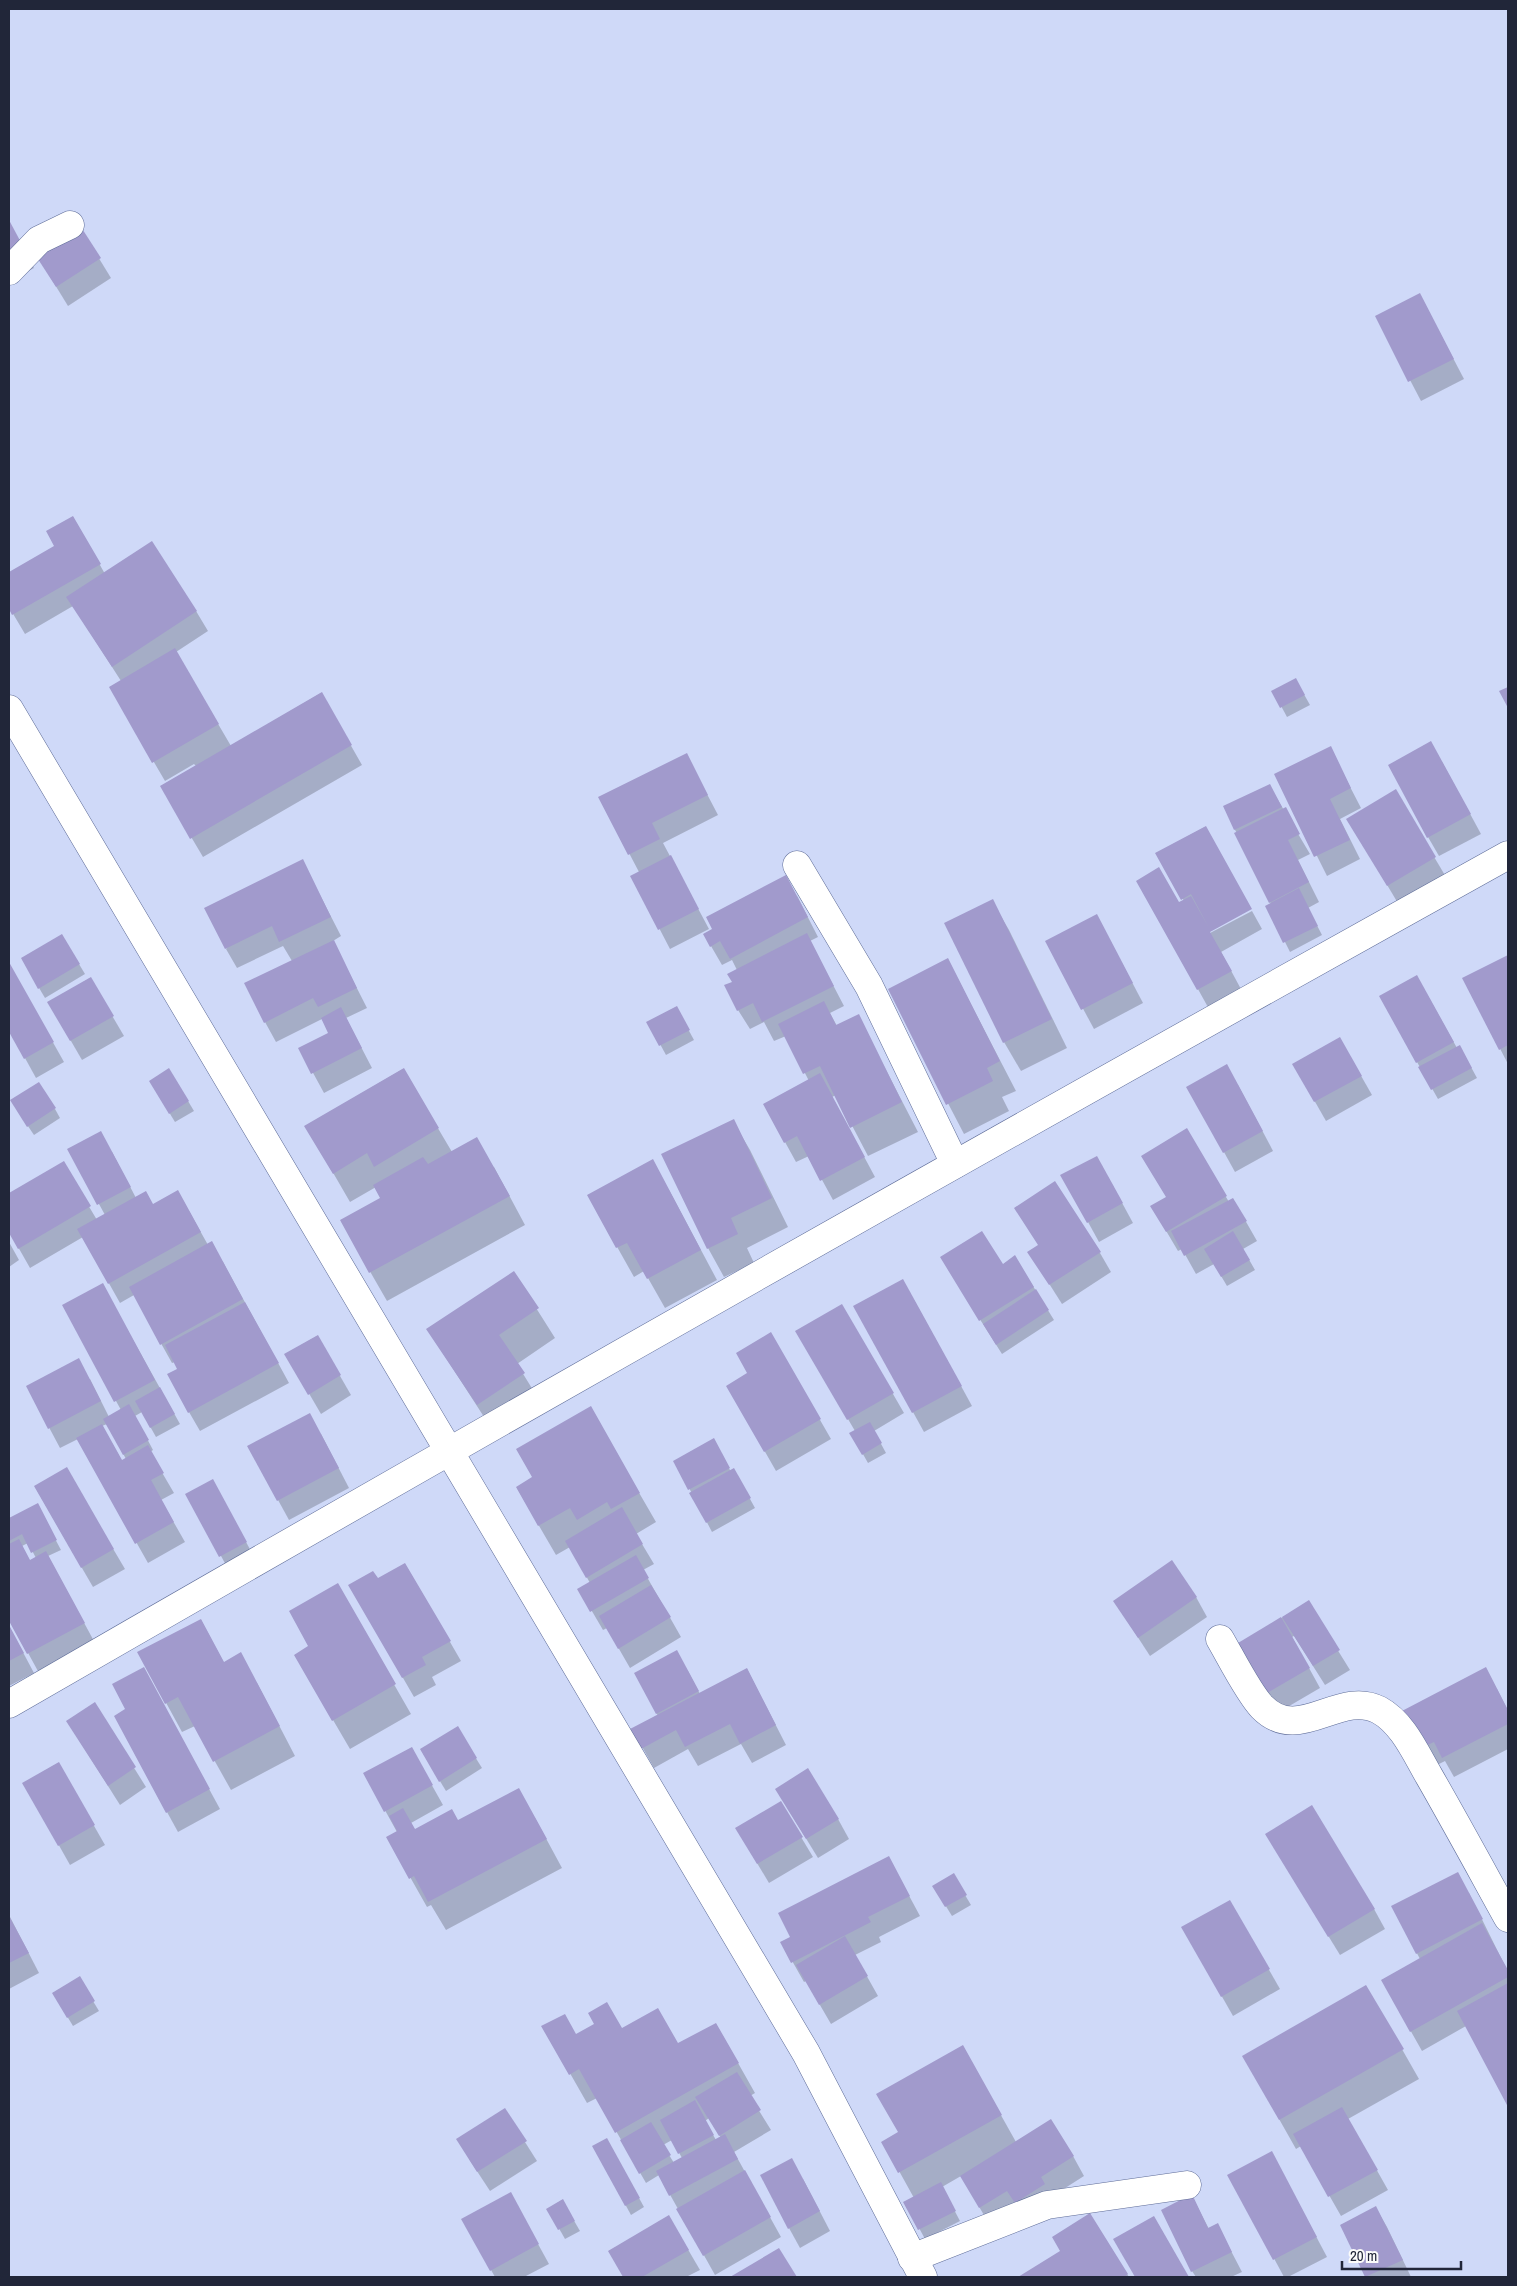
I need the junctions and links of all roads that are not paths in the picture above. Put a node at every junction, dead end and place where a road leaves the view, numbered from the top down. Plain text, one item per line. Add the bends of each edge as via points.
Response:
1 (70, 225) dead end
2 (9, 271) edge
3 (9, 709) edge
4 (1508, 855) edge
5 (797, 865) dead end
6 (955, 1164) junction
7 (448, 1450) junction
8 (1220, 1639) dead end
9 (9, 1704) edge
10 (1508, 1918) edge
11 (1187, 2185) dead end
12 (918, 2267) edge

1 - 2 street via 39,240
3 - 7 street
4 - 6 street
5 - 6 street via 869,986
6 - 7 street
7 - 9 street
7 - 12 street via 806,2053
8 - 10 street via 1260,1706 1274,1716 1298,1721 1342,1707 1365,1706 1379,1710 1396,1725 1454,1819
11 - 12 street via 1048,2205

